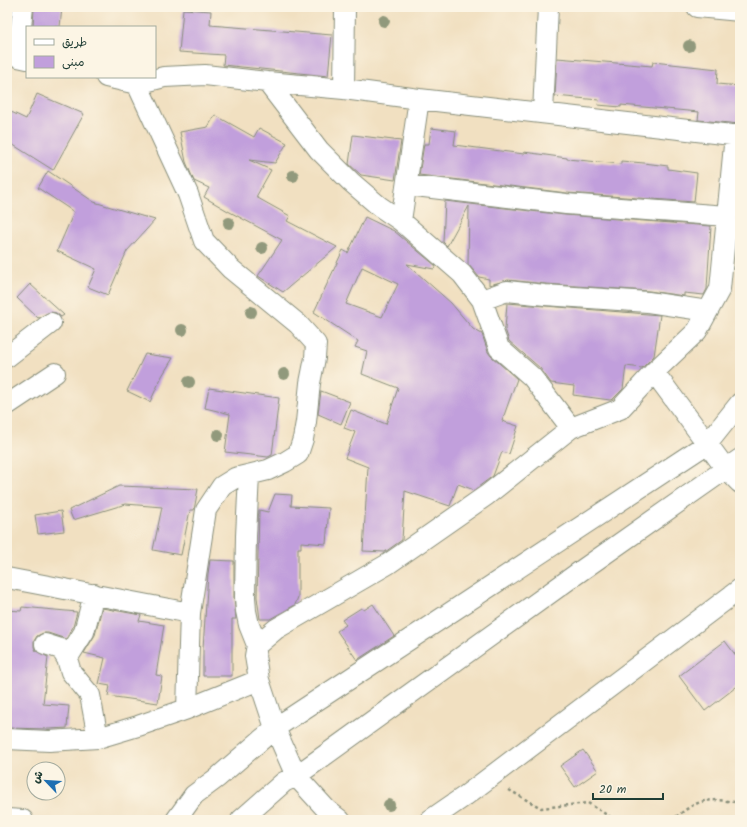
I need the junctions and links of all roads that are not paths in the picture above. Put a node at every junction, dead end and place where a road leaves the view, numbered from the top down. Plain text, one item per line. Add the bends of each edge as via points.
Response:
1 (23, 7) edge
2 (345, 7) edge
3 (548, 7) edge
4 (697, 7) edge
5 (740, 11) edge
6 (17, 57) edge
7 (110, 78) edge
8 (267, 82) junction
9 (137, 84) junction
10 (344, 89) junction
11 (419, 99) junction
12 (543, 112) junction
13 (738, 135) edge
14 (407, 185) junction
15 (727, 216) junction
16 (401, 221) junction
17 (482, 300) junction
18 (708, 311) junction
19 (51, 323) dead end
20 (7, 357) edge
21 (654, 372) junction
22 (55, 373) dead end
23 (740, 403) edge
24 (7, 406) edge
25 (571, 428) junction
26 (708, 443) junction
27 (733, 464) edge
28 (249, 475) junction
29 (740, 483) edge
30 (7, 578) edge
31 (740, 589) edge
32 (94, 594) junction
33 (190, 613) junction
34 (45, 644) dead end
35 (257, 645) junction
36 (67, 659) junction
37 (258, 680) junction
38 (187, 709) junction
39 (275, 728) junction
40 (98, 738) junction
41 (7, 739) edge
42 (296, 776) junction
43 (7, 818) edge
44 (334, 818) edge
45 (23, 820) edge
46 (176, 820) edge
47 (242, 820) edge
48 (430, 820) edge

1 - 6 street
2 - 10 street
3 - 12 street
4 - 5 street
7 - 9 street
8 - 9 street via 204,75 164,77
8 - 10 street
8 - 16 street via 320,150 351,182
9 - 28 street via 188,194 204,240 231,268 298,324 316,344 306,422 298,454 268,470
10 - 11 street
11 - 12 street
11 - 14 street
12 - 13 street
13 - 15 street
14 - 15 street via 566,204
14 - 16 street
15 - 18 street via 720,289
16 - 17 street via 462,274
17 - 18 street via 506,291 648,302
17 - 25 street via 499,348 532,377
18 - 21 street via 697,331
19 - 20 street
21 - 25 street via 620,409
21 - 26 street
22 - 24 street
23 - 26 street
25 - 35 street via 488,495 388,564 276,629
26 - 27 street
26 - 39 street
27 - 29 street
27 - 42 street
28 - 33 street via 235,478 222,486 206,510
28 - 35 street via 245,597 249,624
30 - 32 street
31 - 48 street
32 - 33 street
32 - 36 street via 84,632
33 - 38 street
34 - 36 street via 61,649
35 - 37 street via 255,656
36 - 40 street via 70,672 90,695
37 - 38 street
37 - 39 street
38 - 40 street
39 - 42 street
39 - 46 street via 194,795
40 - 41 street via 49,741
42 - 44 street
42 - 47 street via 284,782
43 - 45 street

